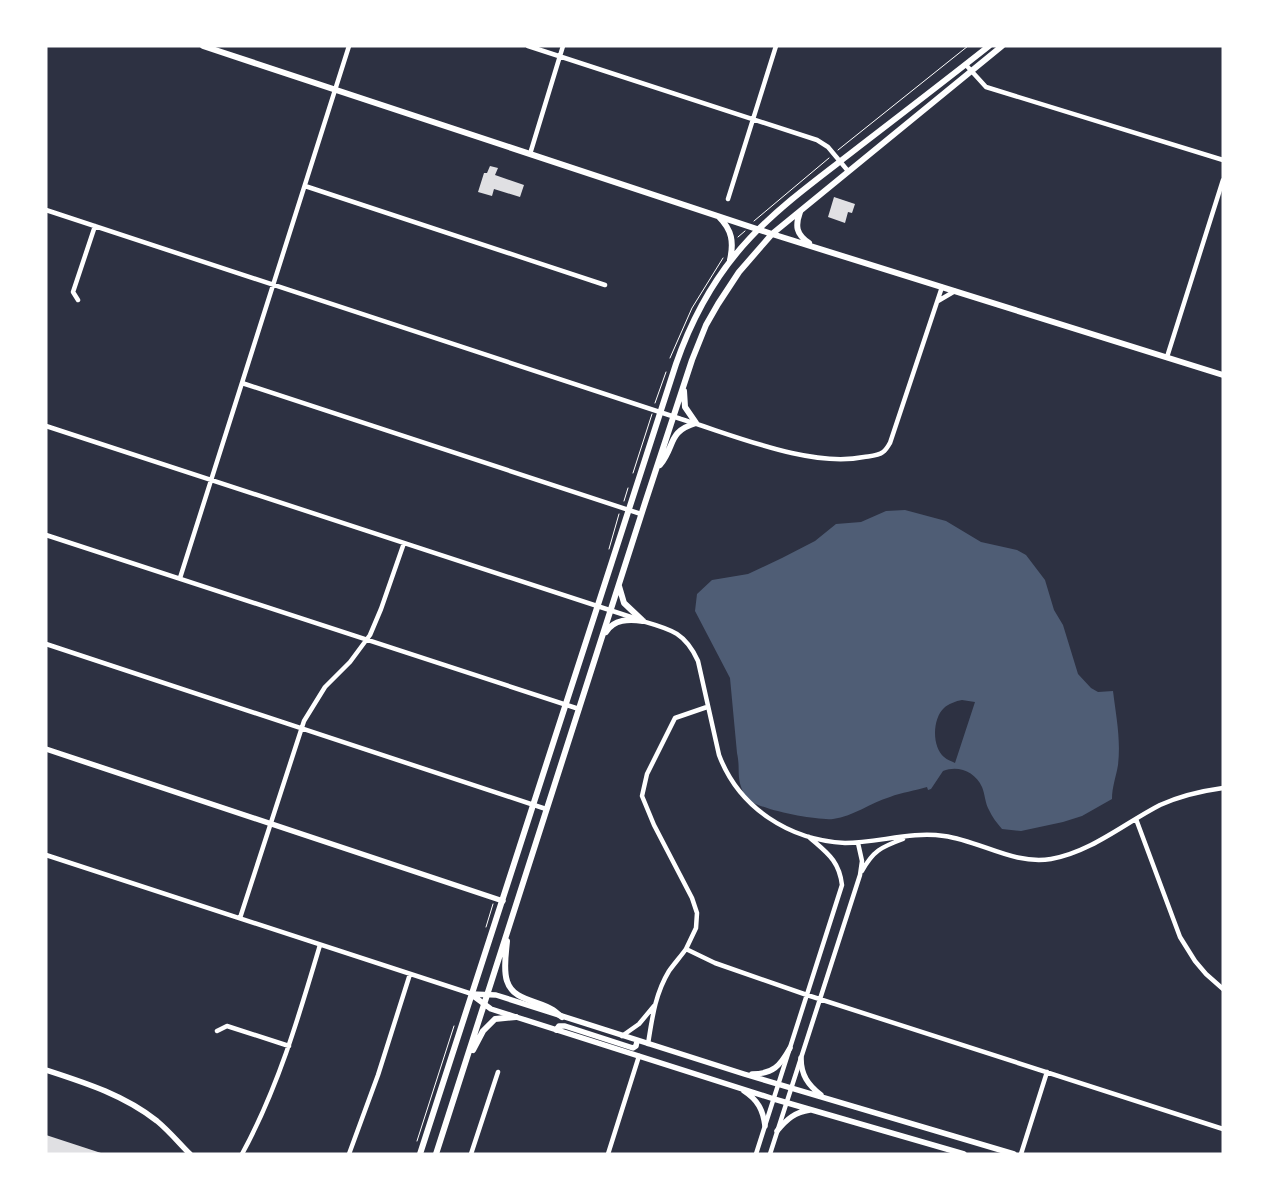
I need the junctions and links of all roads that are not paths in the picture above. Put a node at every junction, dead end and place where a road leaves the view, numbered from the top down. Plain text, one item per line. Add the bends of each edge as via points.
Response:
1 (203, 46) edge
2 (349, 46) edge
3 (528, 46) edge
4 (563, 46) edge
5 (776, 46) edge
6 (989, 46) edge
7 (1002, 46) edge
8 (560, 57) junction
9 (966, 65) junction
10 (971, 71) junction
11 (335, 90) junction
12 (753, 119) junction
13 (530, 154) junction
14 (1223, 160) edge
15 (840, 162) junction
16 (848, 171) junction
17 (1223, 180) edge
18 (305, 186) junction
19 (728, 199) dead end
20 (46, 210) edge
21 (801, 210) junction
22 (719, 216) junction
23 (95, 226) junction
24 (759, 229) junction
25 (772, 234) junction
26 (816, 248) junction
27 (729, 263) junction
28 (274, 285) junction
29 (605, 285) dead end
30 (942, 287) junction
31 (955, 291) junction
32 (78, 300) dead end
33 (937, 302) junction
34 (1167, 357) junction
35 (1223, 375) edge
36 (242, 383) junction
37 (684, 383) junction
38 (660, 412) junction
39 (674, 416) junction
40 (696, 423) junction
41 (46, 426) edge
42 (657, 469) junction
43 (211, 480) junction
44 (628, 510) junction
45 (641, 514) junction
46 (46, 534) edge
47 (404, 543) junction
48 (180, 578) junction
49 (619, 584) junction
50 (597, 607) junction
51 (610, 611) junction
52 (643, 621) junction
53 (367, 641) junction
54 (600, 641) junction
55 (46, 644) edge
56 (566, 705) junction
57 (707, 707) junction
58 (579, 709) junction
59 (301, 728) junction
60 (46, 749) edge
61 (1223, 788) edge
62 (533, 805) junction
63 (546, 809) junction
64 (1136, 819) junction
65 (270, 822) junction
66 (808, 836) junction
67 (914, 836) junction
68 (858, 843) junction
69 (46, 855) edge
70 (860, 875) junction
71 (503, 900) junction
72 (240, 918) junction
73 (508, 930) junction
74 (320, 944) junction
75 (686, 949) junction
76 (410, 974) junction
77 (1223, 989) edge
78 (472, 994) junction
79 (807, 994) junction
80 (487, 995) junction
81 (820, 999) junction
82 (484, 1003) junction
83 (655, 1005) junction
84 (516, 1017) junction
85 (562, 1017) junction
86 (556, 1030) junction
87 (217, 1031) dead end
88 (622, 1036) junction
89 (638, 1041) junction
90 (648, 1044) junction
91 (289, 1046) junction
92 (790, 1048) junction
93 (639, 1056) junction
94 (801, 1058) junction
95 (46, 1070) edge
96 (462, 1071) junction
97 (498, 1072) dead end
98 (1047, 1072) junction
99 (744, 1074) junction
100 (778, 1084) junction
101 (735, 1086) junction
102 (791, 1088) junction
103 (774, 1099) junction
104 (827, 1099) junction
105 (786, 1102) junction
106 (814, 1110) junction
107 (764, 1126) junction
108 (1223, 1129) edge
109 (777, 1130) junction
110 (190, 1154) edge
111 (242, 1154) edge
112 (349, 1154) edge
113 (420, 1154) edge
114 (436, 1154) edge
115 (471, 1154) edge
116 (608, 1154) edge
117 (756, 1154) edge
118 (770, 1154) edge
119 (964, 1154) edge
120 (1014, 1154) edge
121 (1021, 1154) edge

1 - 11 main road
2 - 11 street
3 - 8 street
4 - 8 street
5 - 12 street
6 - 9 main road
7 - 10 main road
8 - 12 street
8 - 13 street
9 - 10 street
9 - 15 main road
10 - 14 street via 986,87
10 - 16 main road
11 - 13 main road
11 - 18 street
12 - 15 street via 817,140 828,147
12 - 19 street
13 - 22 main road
15 - 16 street
15 - 24 main road
16 - 21 main road
17 - 34 street
18 - 28 street
18 - 29 street
20 - 23 street
21 - 25 main road
21 - 26 main road via 796,221 797,230
22 - 24 main road
22 - 27 main road via 731,235
23 - 28 street
23 - 32 street via 73,292
24 - 25 main road
24 - 27 main road
25 - 26 main road
25 - 37 main road via 718,304
26 - 30 main road
27 - 38 main road via 688,331
28 - 36 street
28 - 38 street
30 - 31 main road
30 - 33 street
31 - 33 street
31 - 34 main road
33 - 40 street via 894,434 883,452 855,459 807,456
34 - 35 main road
36 - 43 street
36 - 44 street
37 - 39 main road
37 - 40 main road via 684,407
38 - 39 street
38 - 44 main road
39 - 40 street
39 - 42 main road
40 - 42 main road via 678,430 667,456
41 - 43 street
42 - 45 main road
43 - 47 street
43 - 48 street
44 - 45 street
44 - 50 main road
45 - 49 main road
46 - 48 street
47 - 50 street
47 - 53 street
48 - 53 street
49 - 51 main road
49 - 52 main road via 624,603
50 - 51 street
50 - 56 main road
51 - 52 street
51 - 54 main road
52 - 54 main road via 617,622 608,628
52 - 57 street via 667,628 687,641 698,661
53 - 56 street
53 - 59 street via 325,687
54 - 58 main road
55 - 59 street
56 - 58 street
56 - 62 main road
57 - 66 street via 723,767 737,790 764,816
57 - 75 street via 675,718 647,774 642,796 697,913 696,928
58 - 63 main road
59 - 62 street
59 - 65 street
60 - 65 street
61 - 64 street via 1176,799
62 - 63 street
62 - 71 main road
63 - 73 main road
64 - 67 street via 1080,850 1050,859 1019,858 944,836
64 - 77 street via 1183,942 1206,974
65 - 71 street
65 - 72 street
66 - 68 street via 832,842
66 - 79 street via 836,862 842,885
67 - 68 street
67 - 70 street via 878,850
68 - 70 street via 862,861
69 - 72 street
70 - 81 street
71 - 78 main road
72 - 74 street
73 - 80 main road
73 - 85 main road via 506,971 509,986 518,996 552,1009
74 - 76 street
74 - 91 street
75 - 79 street via 715,963
75 - 83 street via 670,971
76 - 78 street
76 - 112 street
78 - 80 street
78 - 82 street
78 - 113 main road
79 - 81 street
79 - 92 street
80 - 82 main road
80 - 85 street via 496,995
81 - 94 street
81 - 98 street
82 - 84 street via 491,1009
82 - 96 main road
83 - 88 street via 639,1024
83 - 90 street
84 - 86 street
84 - 96 main road via 495,1019 488,1025
85 - 88 street
86 - 89 street via 565,1026 633,1048
86 - 93 street
87 - 91 street via 227,1026
88 - 89 street
89 - 90 street
90 - 99 street
91 - 111 street
92 - 99 street via 771,1071
92 - 100 street
93 - 101 street
93 - 116 street
94 - 102 street
94 - 104 street via 801,1068 810,1086
95 - 110 street via 129,1102 157,1122
96 - 114 main road
97 - 115 street
98 - 108 street
98 - 121 street
99 - 100 street
100 - 102 street
100 - 103 street
101 - 103 street
101 - 107 street via 756,1100 761,1107
102 - 104 street
102 - 105 street
103 - 105 street
103 - 107 street
104 - 120 street
105 - 106 street
105 - 109 street
106 - 109 street via 796,1114
106 - 119 street
107 - 117 street
109 - 118 street

